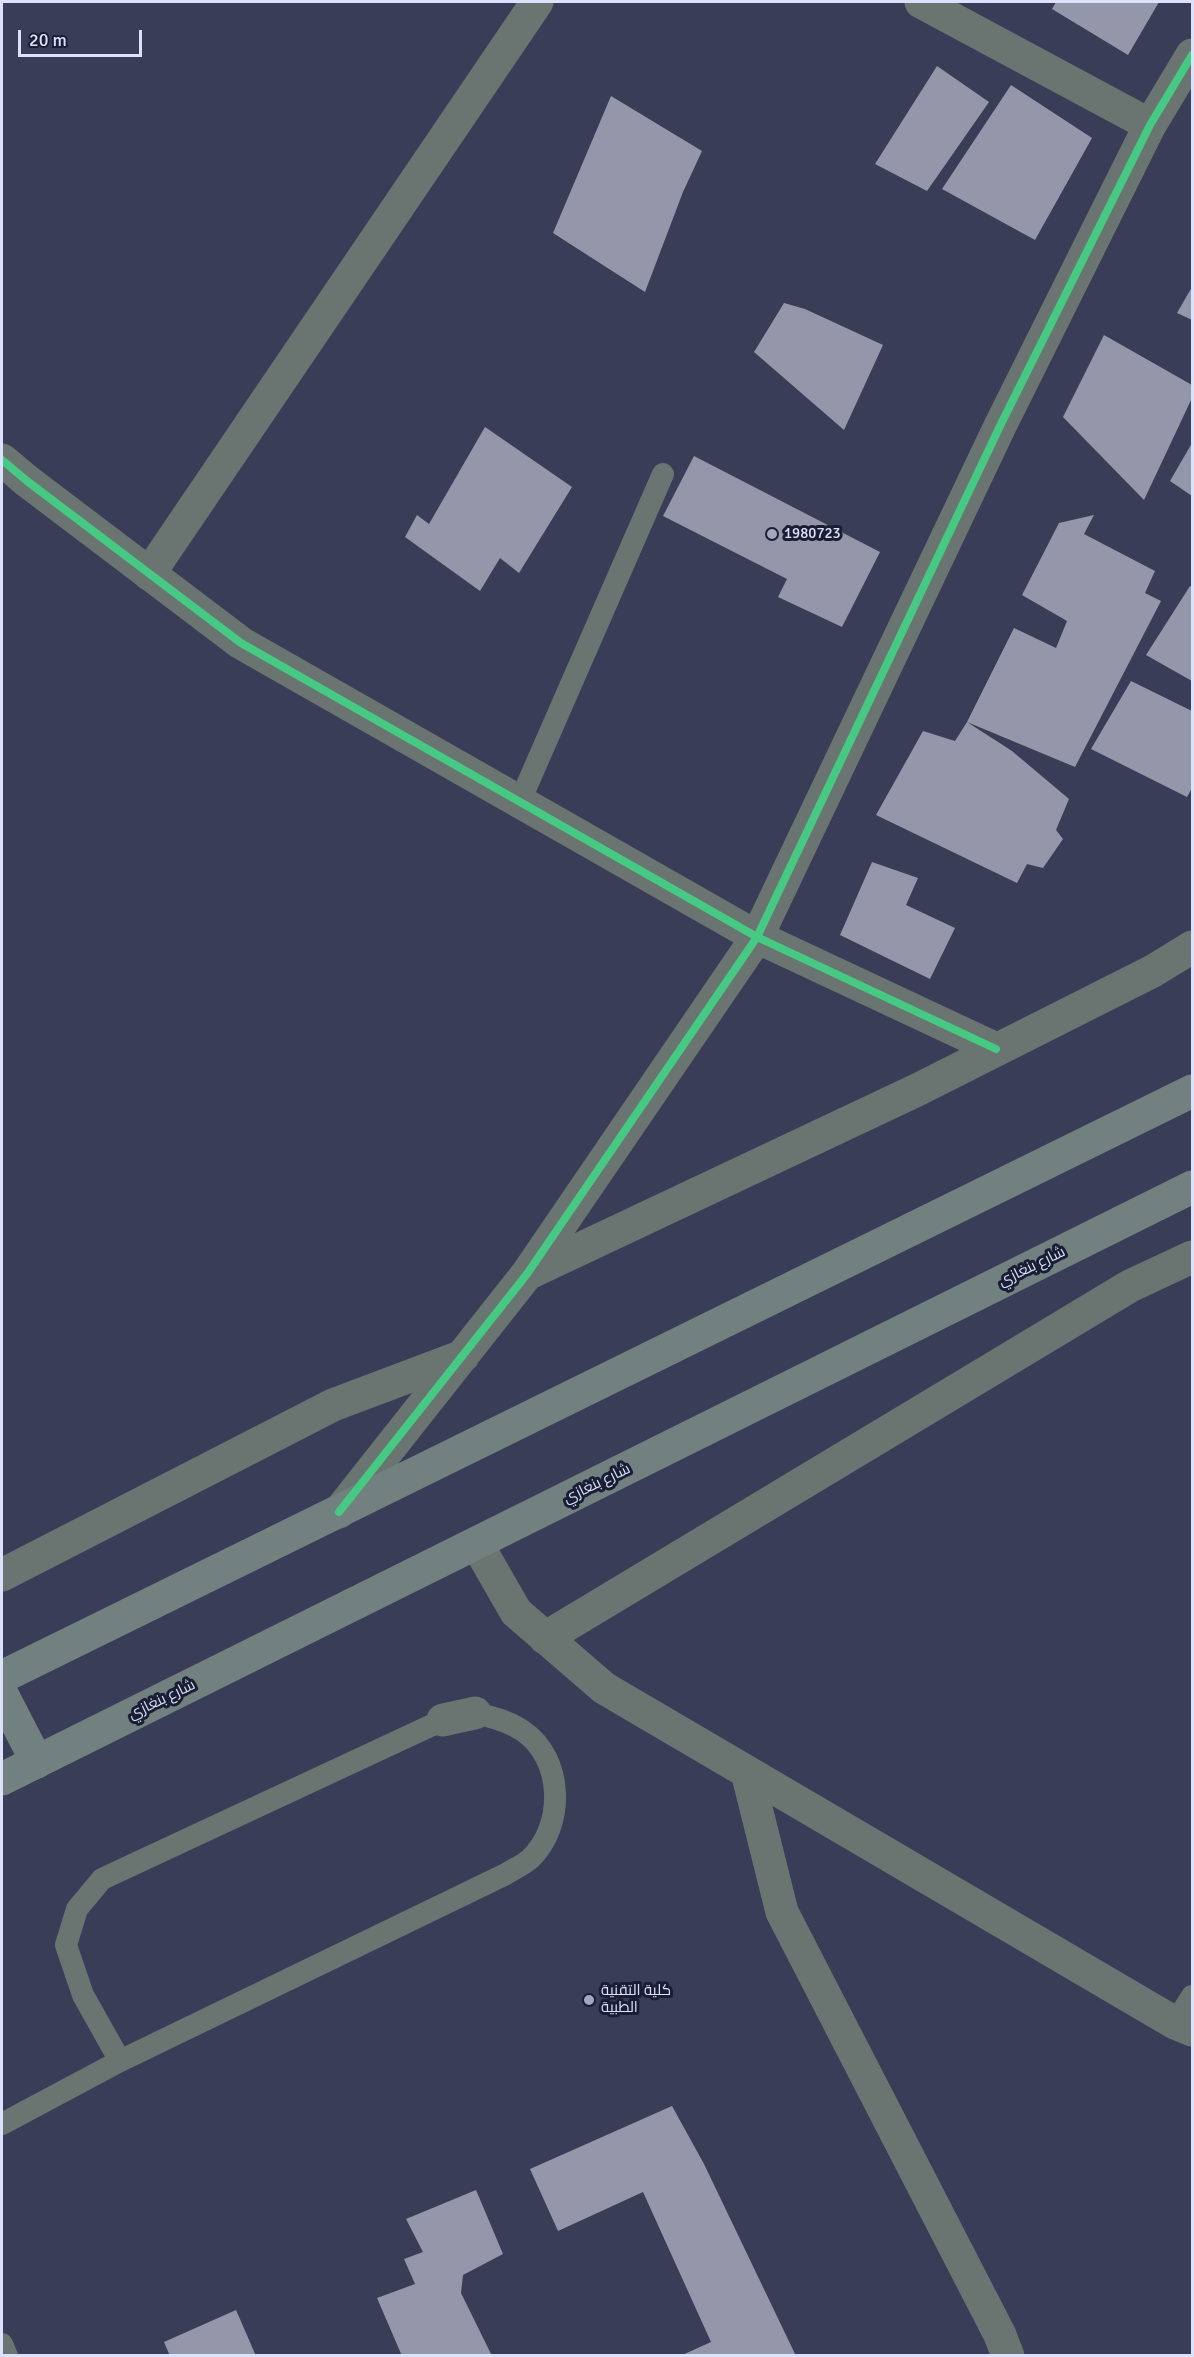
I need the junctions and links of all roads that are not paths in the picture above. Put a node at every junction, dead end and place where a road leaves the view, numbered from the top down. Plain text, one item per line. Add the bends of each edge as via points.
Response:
1 (537, 2) edge
2 (921, 2) edge
3 (1192, 56) edge
4 (1150, 125) junction
5 (2, 460) edge
6 (663, 474) dead end
7 (149, 574) junction
8 (520, 801) junction
9 (757, 937) junction
10 (1192, 947) edge
11 (996, 1049) junction
12 (1192, 1091) edge
13 (1192, 1187) edge
14 (1192, 1257) edge
15 (527, 1274) junction
16 (463, 1356) junction
17 (339, 1512) junction
18 (477, 1544) junction
19 (2, 1575) edge
20 (545, 1638) junction
21 (2, 1677) edge
22 (2, 1694) edge
23 (475, 1713) joint
24 (443, 1720) joint
25 (37, 1762) junction
26 (747, 1772) junction
27 (2, 1779) edge
28 (1187, 2016) edge
29 (120, 2061) junction
30 (2, 2124) edge
31 (2, 2344) edge
32 (7, 2355) edge
33 (1008, 2355) edge

1 - 7 street
2 - 4 street
3 - 4 street
4 - 9 street via 1001,424
5 - 7 street
6 - 8 lane
7 - 8 street via 241,643
8 - 9 street
9 - 11 street
9 - 15 street
10 - 11 street via 1153,971
11 - 15 street
12 - 17 main road
13 - 18 main road, شارع بنغازي
14 - 20 street via 1130,1286
15 - 16 street
16 - 17 street
16 - 19 street via 333,1405
17 - 21 main road
18 - 20 street via 516,1612
18 - 25 main road, شارع بنغازي
20 - 26 street via 604,1688
22 - 25 main road
23 - 24 street
23 - 29 lane via 499,1718 525,1732 544,1753 554,1780 555,1808 547,1836 530,1859
24 - 29 lane via 102,1879 77,1909 66,1945 83,1995
25 - 27 main road, شارع بنغازي
26 - 28 street
26 - 33 street via 782,1912
29 - 30 lane
31 - 32 lane

